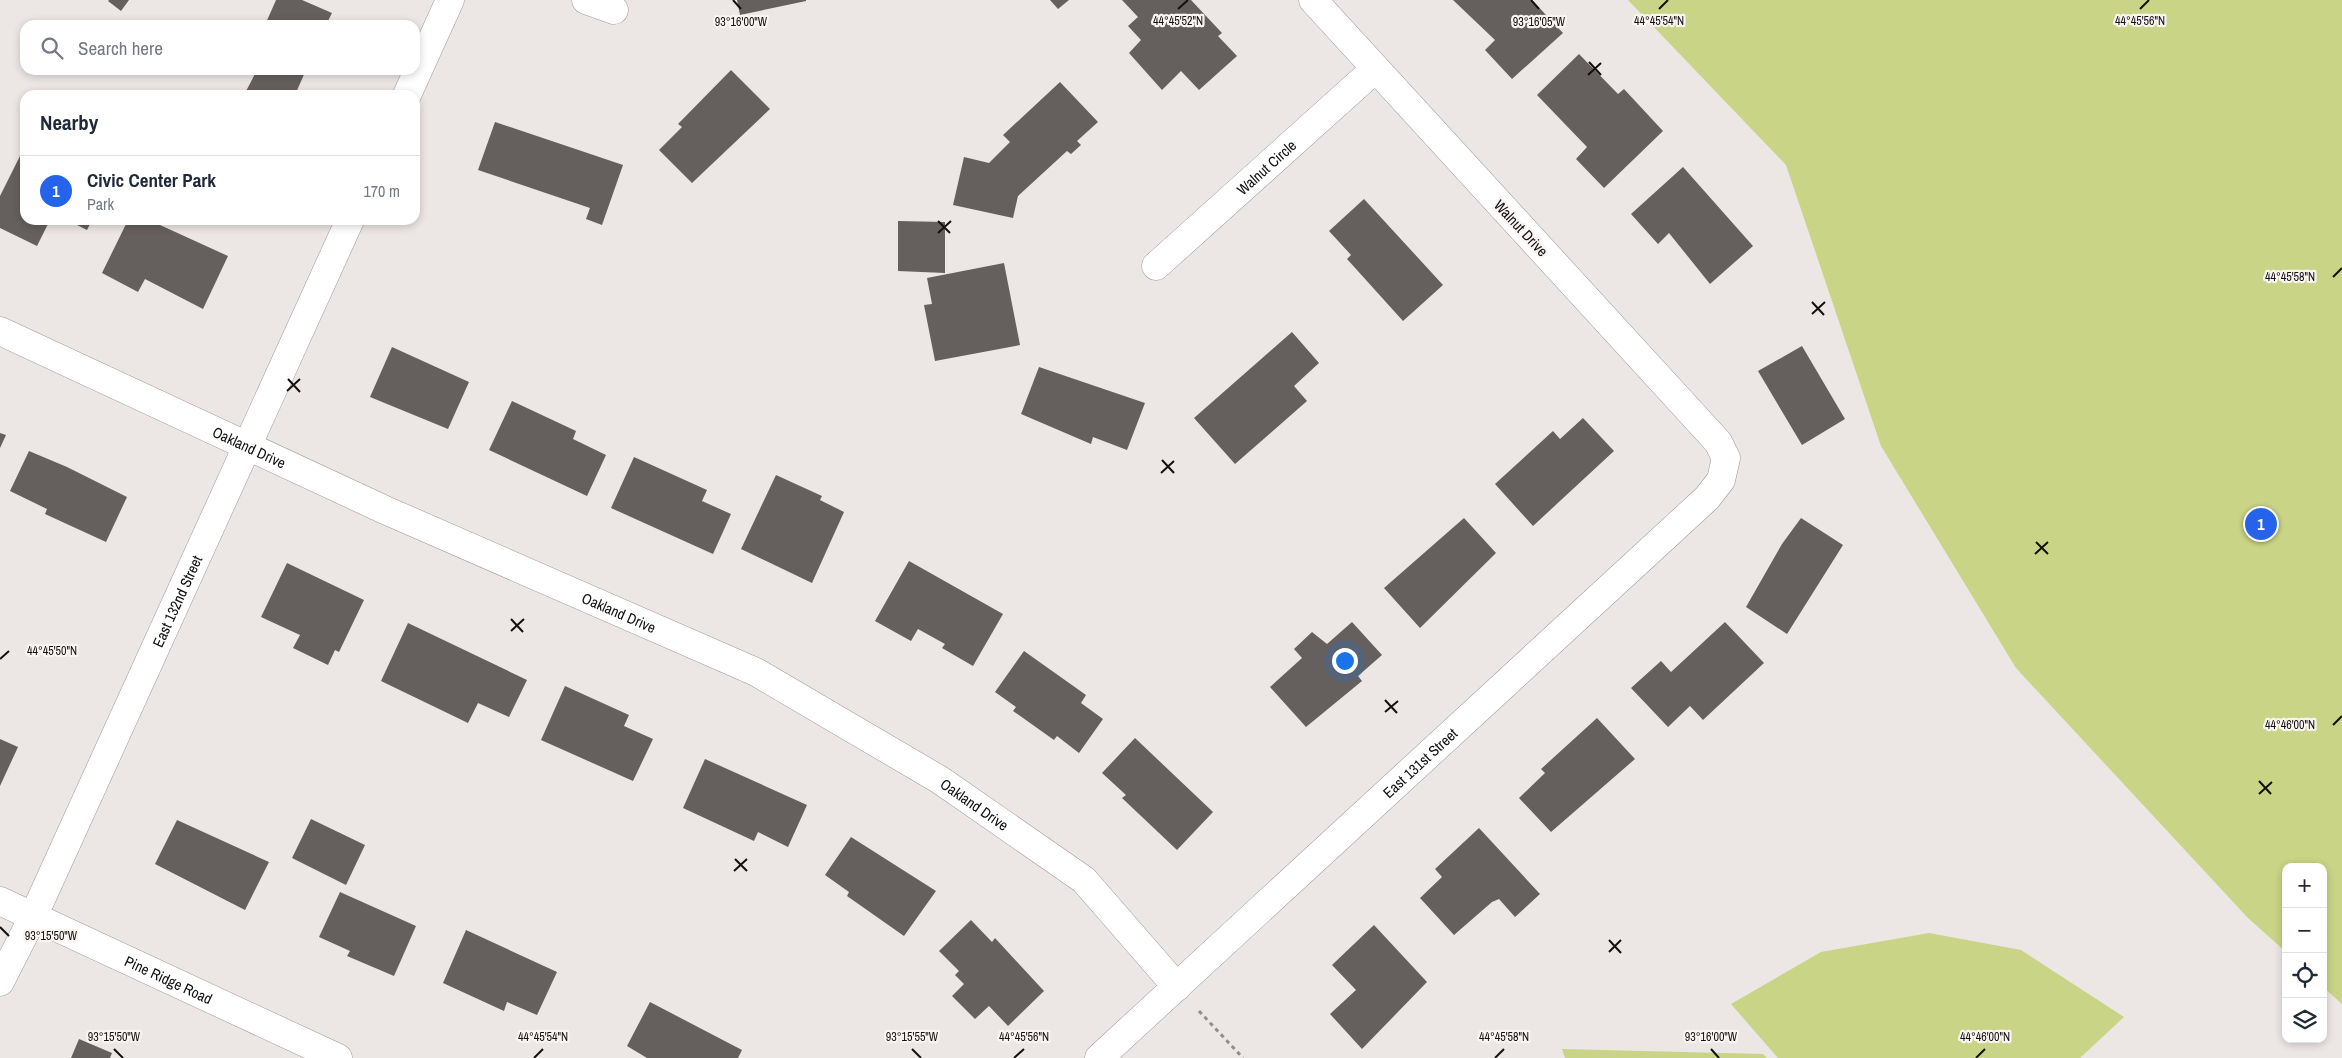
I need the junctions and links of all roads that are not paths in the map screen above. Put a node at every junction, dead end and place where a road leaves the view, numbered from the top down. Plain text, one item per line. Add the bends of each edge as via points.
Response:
1 (450, 0) edge
2 (586, 0) edge
3 (1313, 0) edge
4 (614, 10) dead end
5 (420, 65) edge
6 (1375, 69) junction
7 (415, 75) edge
8 (408, 90) edge
9 (348, 225) edge
10 (1156, 266) dead end
11 (0, 331) edge
12 (248, 445) junction
13 (1726, 458) joint
14 (0, 902) edge
15 (33, 917) junction
16 (0, 982) edge
17 (1177, 987) junction
18 (338, 1058) edge
19 (1099, 1058) edge

1 - 5 street
2 - 4 street
3 - 6 street, Walnut Drive
6 - 10 street, Walnut Circle
6 - 13 street, Walnut Drive via 1718,442
7 - 8 street
9 - 12 street, East 132nd Street
11 - 12 street, Oakland Drive
12 - 15 street, East 132nd Street
12 - 17 street, Oakland Drive via 385,510 756,672 940,780 1084,880
13 - 17 street, East 131st Street via 1722,480 1707,498
14 - 15 street, Pine Ridge Road
15 - 16 street, East 132nd Street
15 - 18 street, Pine Ridge Road
17 - 19 street, East 131st Street

